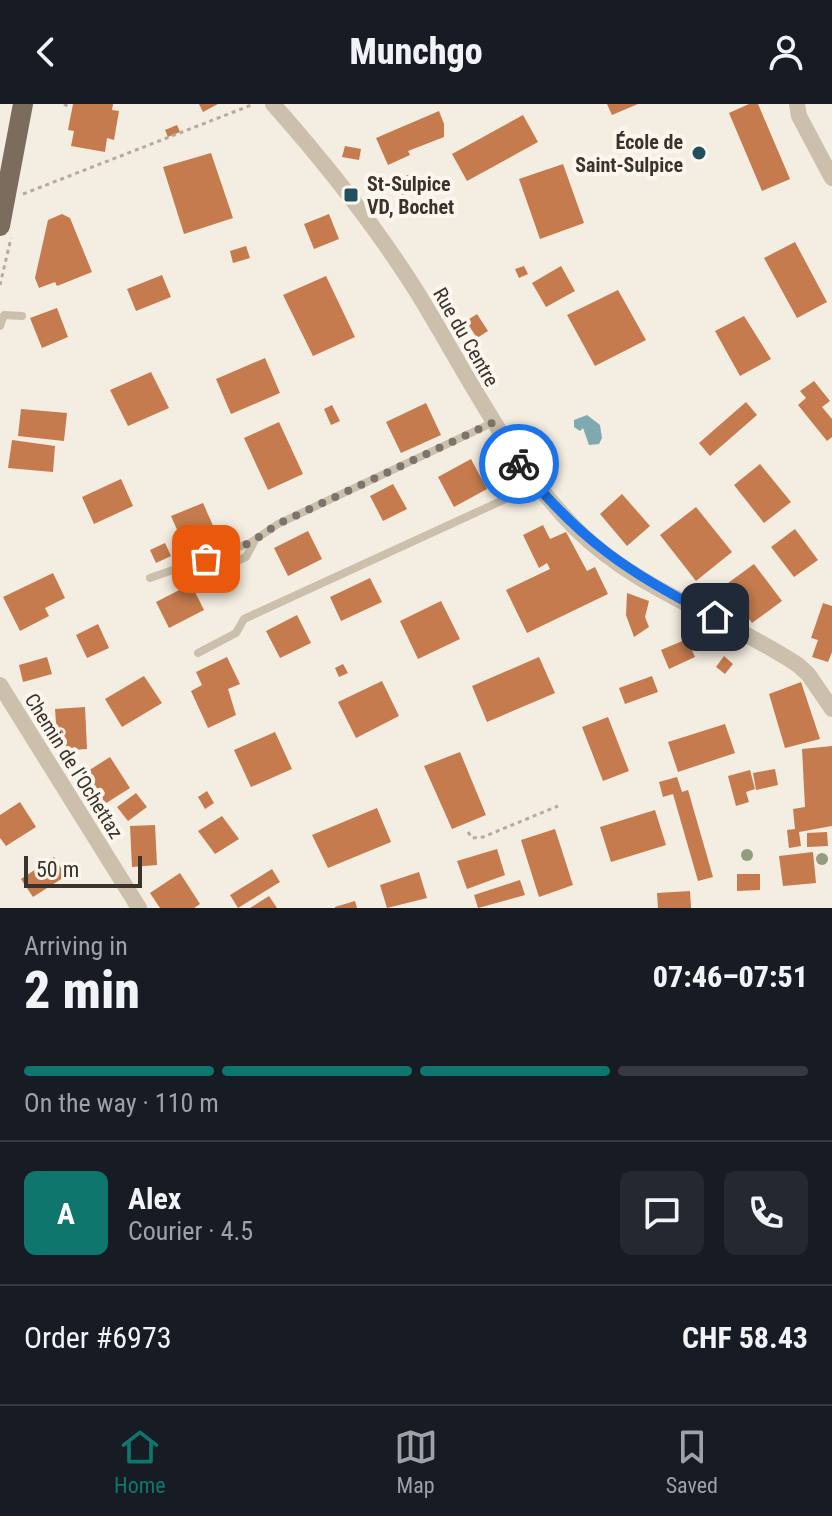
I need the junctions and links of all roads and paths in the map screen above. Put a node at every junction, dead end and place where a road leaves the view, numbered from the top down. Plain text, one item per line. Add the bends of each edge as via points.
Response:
1 (23, 104) edge
2 (64, 104) edge
3 (254, 104) edge
4 (273, 104) edge
5 (797, 104) edge
6 (69, 107) dead end
7 (832, 178) edge
8 (21, 194) dead end
9 (0, 226) edge
10 (22, 316) dead end
11 (0, 326) edge
12 (492, 423) junction
13 (536, 485) junction
14 (255, 540) junction
15 (211, 573) dead end
16 (150, 578) dead end
17 (198, 653) dead end
18 (0, 685) edge
19 (832, 709) edge
20 (558, 806) dead end
21 (468, 832) dead end
22 (139, 908) edge

1 - 9 main road
2 - 6 path
3 - 8 path
4 - 12 street, Rue du Centre via 384,241
5 - 7 street
10 - 11 lane via 4,315
12 - 13 street, Rue du Centre
12 - 14 lane via 278,524
13 - 17 lane via 244,619 236,633
13 - 19 street, Rue du Centre via 623,568 798,665
14 - 15 lane via 246,557
14 - 16 lane
18 - 22 street, Chemin de l'Ochettaz
20 - 21 path via 483,837 472,838

